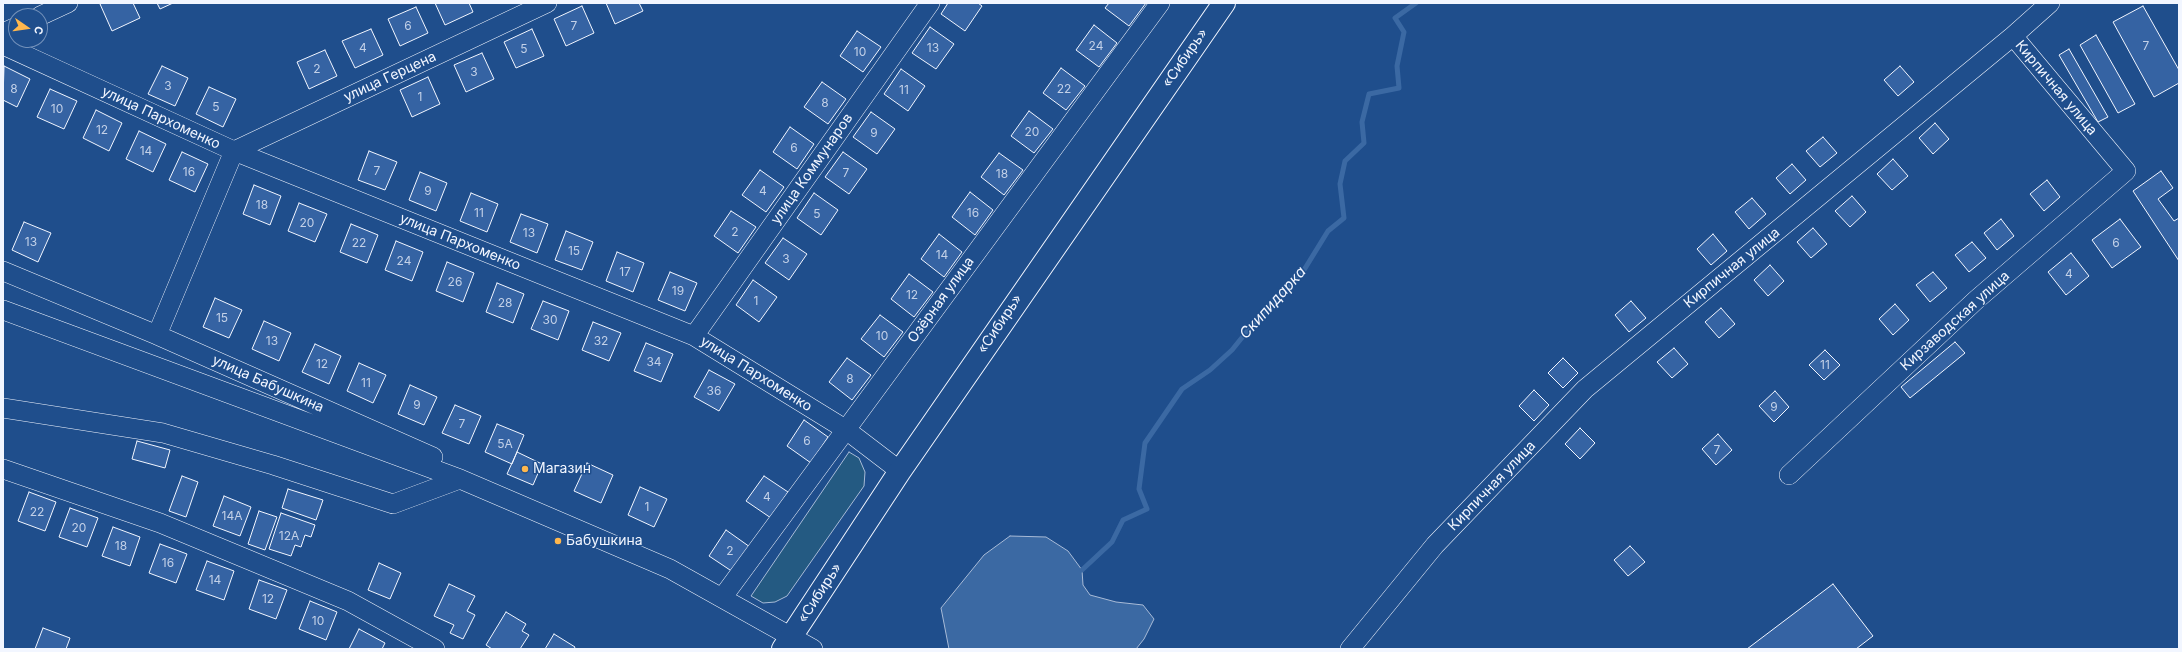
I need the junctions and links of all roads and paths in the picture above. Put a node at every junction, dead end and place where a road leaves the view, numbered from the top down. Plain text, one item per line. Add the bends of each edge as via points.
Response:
1 (68, 3) edge
2 (546, 3) edge
3 (930, 3) edge
4 (1160, 3) edge
5 (1224, 3) edge
6 (2050, 3) edge
7 (48, 12) edge
8 (2013, 36) junction
9 (3, 45) edge
10 (234, 151) junction
11 (2126, 171) joint
12 (3, 271) edge
13 (3, 310) edge
14 (157, 335) junction
15 (694, 336) junction
16 (3, 408) edge
17 (846, 429) junction
18 (3, 469) edge
19 (900, 471) junction
20 (1788, 475) dead end
21 (460, 479) junction
22 (528, 507) junction
23 (722, 598) junction
24 (787, 643) edge
25 (435, 649) edge
26 (813, 649) edge
27 (1350, 649) edge

1 - 7 street
2 - 10 street, улица Герцена
3 - 15 street, улица Коммунаров
4 - 17 street, Озёрная улица
5 - 19 main road, «Сибирь»
6 - 8 street
8 - 11 street, Кирпичная улица
8 - 27 street, Кирпичная улица via 1585,389 1435,545
9 - 10 street, улица Пархоменко
10 - 14 street
10 - 15 street, улица Пархоменко
11 - 20 street, Кирзаводская улица via 1976,300
12 - 14 street, улица Бабушкина
13 - 21 street
14 - 22 street, улица Бабушкина via 464,470
15 - 17 street, улица Пархоменко
16 - 21 street via 163,433 273,464 393,504
17 - 19 street, улица Пархоменко
17 - 23 street, Озёрная улица
18 - 25 street via 160,523 348,601
19 - 24 main road, «Сибирь»
21 - 22 street
22 - 23 street via 670,569
23 - 24 street
24 - 26 street

